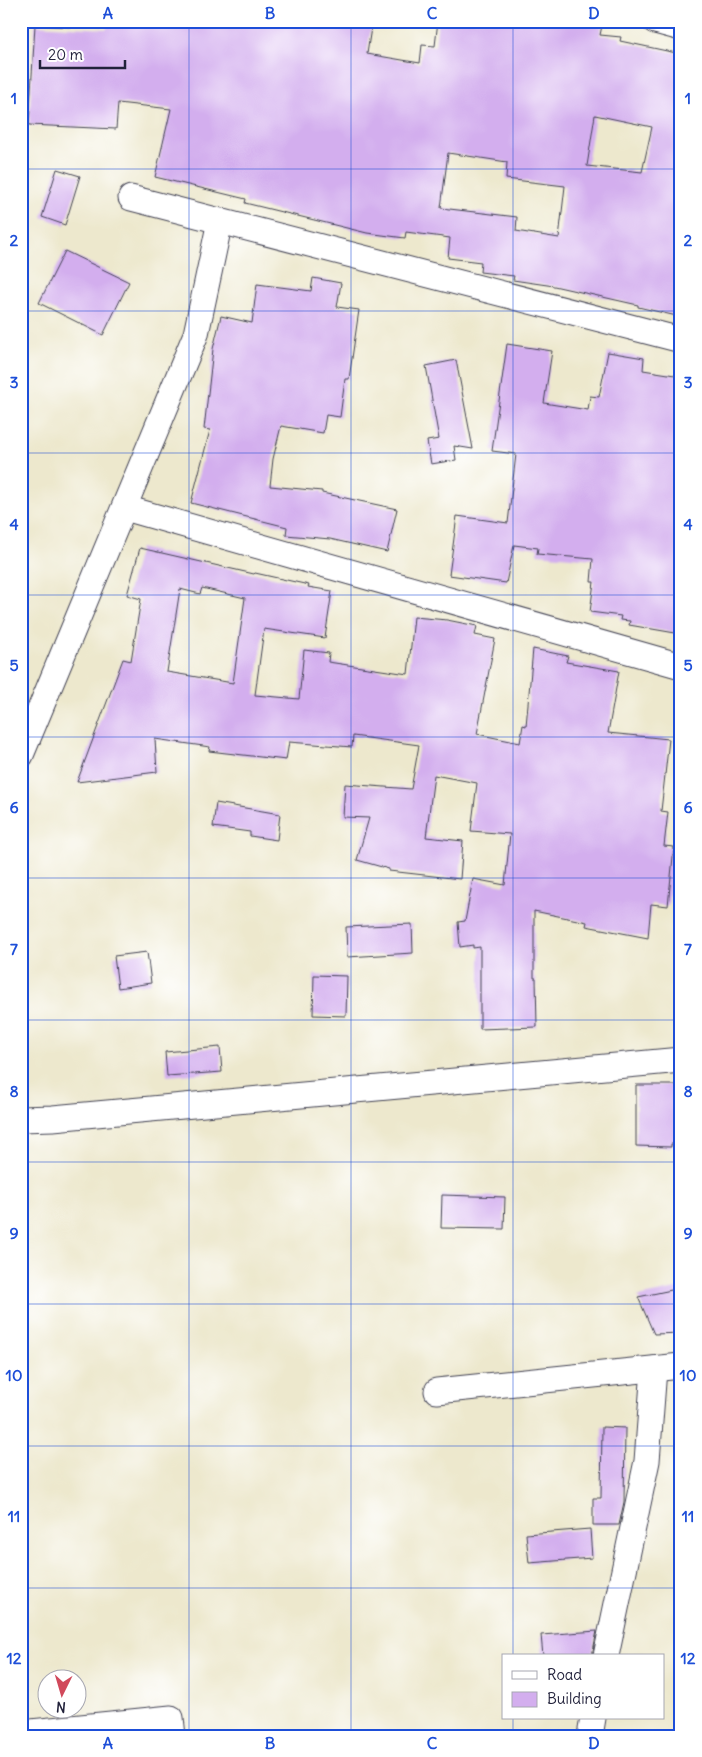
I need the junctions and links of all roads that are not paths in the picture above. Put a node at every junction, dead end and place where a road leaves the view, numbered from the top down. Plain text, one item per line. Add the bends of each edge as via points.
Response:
1 (655, 21) edge
2 (681, 28) edge
3 (131, 198) dead end
4 (220, 221) junction
5 (681, 340) edge
6 (125, 508) junction
7 (681, 666) edge
8 (21, 755) edge
9 (681, 1060) edge
10 (21, 1119) edge
11 (681, 1366) edge
12 (654, 1369) junction
13 (437, 1390) dead end
14 (606, 1654) edge
15 (594, 1720) edge
16 (21, 1733) edge
17 (172, 1736) edge
18 (590, 1736) edge

1 - 2 street
3 - 4 street
4 - 5 street
4 - 6 street via 196,334
6 - 7 street
6 - 8 street
9 - 10 street
11 - 12 street
12 - 13 street
12 - 14 street via 647,1461
15 - 18 street
16 - 17 street via 171,1718

